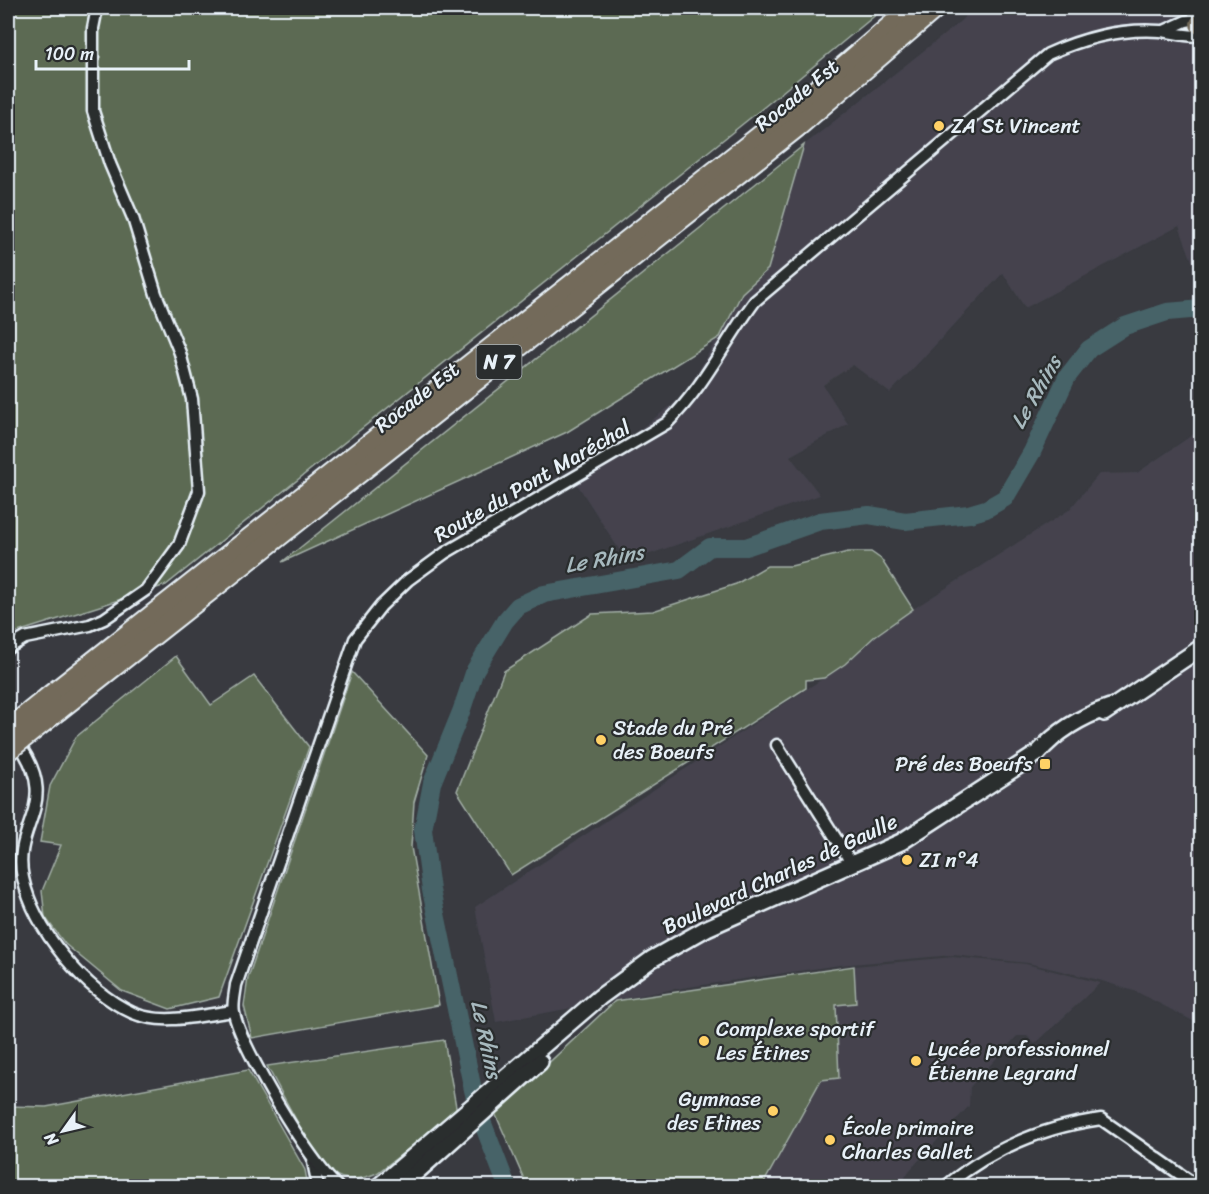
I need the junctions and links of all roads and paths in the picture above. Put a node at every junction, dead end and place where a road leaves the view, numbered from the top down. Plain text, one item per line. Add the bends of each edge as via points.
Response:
1 (97, 8) edge
2 (912, 8) edge
3 (935, 8) edge
4 (1200, 22) edge
5 (1164, 31) junction
6 (1202, 647) edge
7 (8, 648) edge
8 (53, 704) junction
9 (8, 730) edge
10 (777, 746) dead end
11 (8, 750) edge
12 (850, 866) junction
13 (233, 1011) junction
14 (452, 1133) junction
15 (313, 1162) junction
16 (318, 1186) edge
17 (337, 1186) edge
18 (380, 1186) edge
19 (401, 1186) edge
20 (946, 1186) edge
21 (1197, 1186) edge

1 - 7 street via 93,28 93,111 180,353 192,399 198,490 179,545 146,590 90,625 25,638
2 - 8 highway, Rocade Est / N 7 via 782,119
3 - 8 highway, Rocade Est / N 7 via 790,132
4 - 5 street, Route du Pont Maréchal
4 - 5 street, Route du Pont Maréchal via 1176,36
5 - 13 street, Route du Pont Maréchal via 1106,34 1081,39 1048,54 755,301 734,328 705,379 667,423 445,553 381,606 355,639 236,985
6 - 12 street, Boulevard Charles de Gaulle via 1110,707 1084,717 1049,740 1038,753 901,842
8 - 9 highway, Rocade Est / N 7, bridge
8 - 11 highway, Rocade Est / N 7, bridge
9 - 13 street via 26,754 37,780 36,810 24,847 22,877 42,927 62,954 99,990 134,1013 171,1019
10 - 12 street
12 - 14 street, Boulevard Charles de Gaulle via 688,937 616,984
13 - 15 street, Route du Pont Maréchal via 242,1037
14 - 18 street, Boulevard Charles de Gaulle
14 - 19 street, Boulevard Charles de Gaulle
15 - 16 street, Route du Pont Maréchal
15 - 17 street, Route du Pont Maréchal
20 - 21 street via 989,1155 1025,1138 1101,1119

